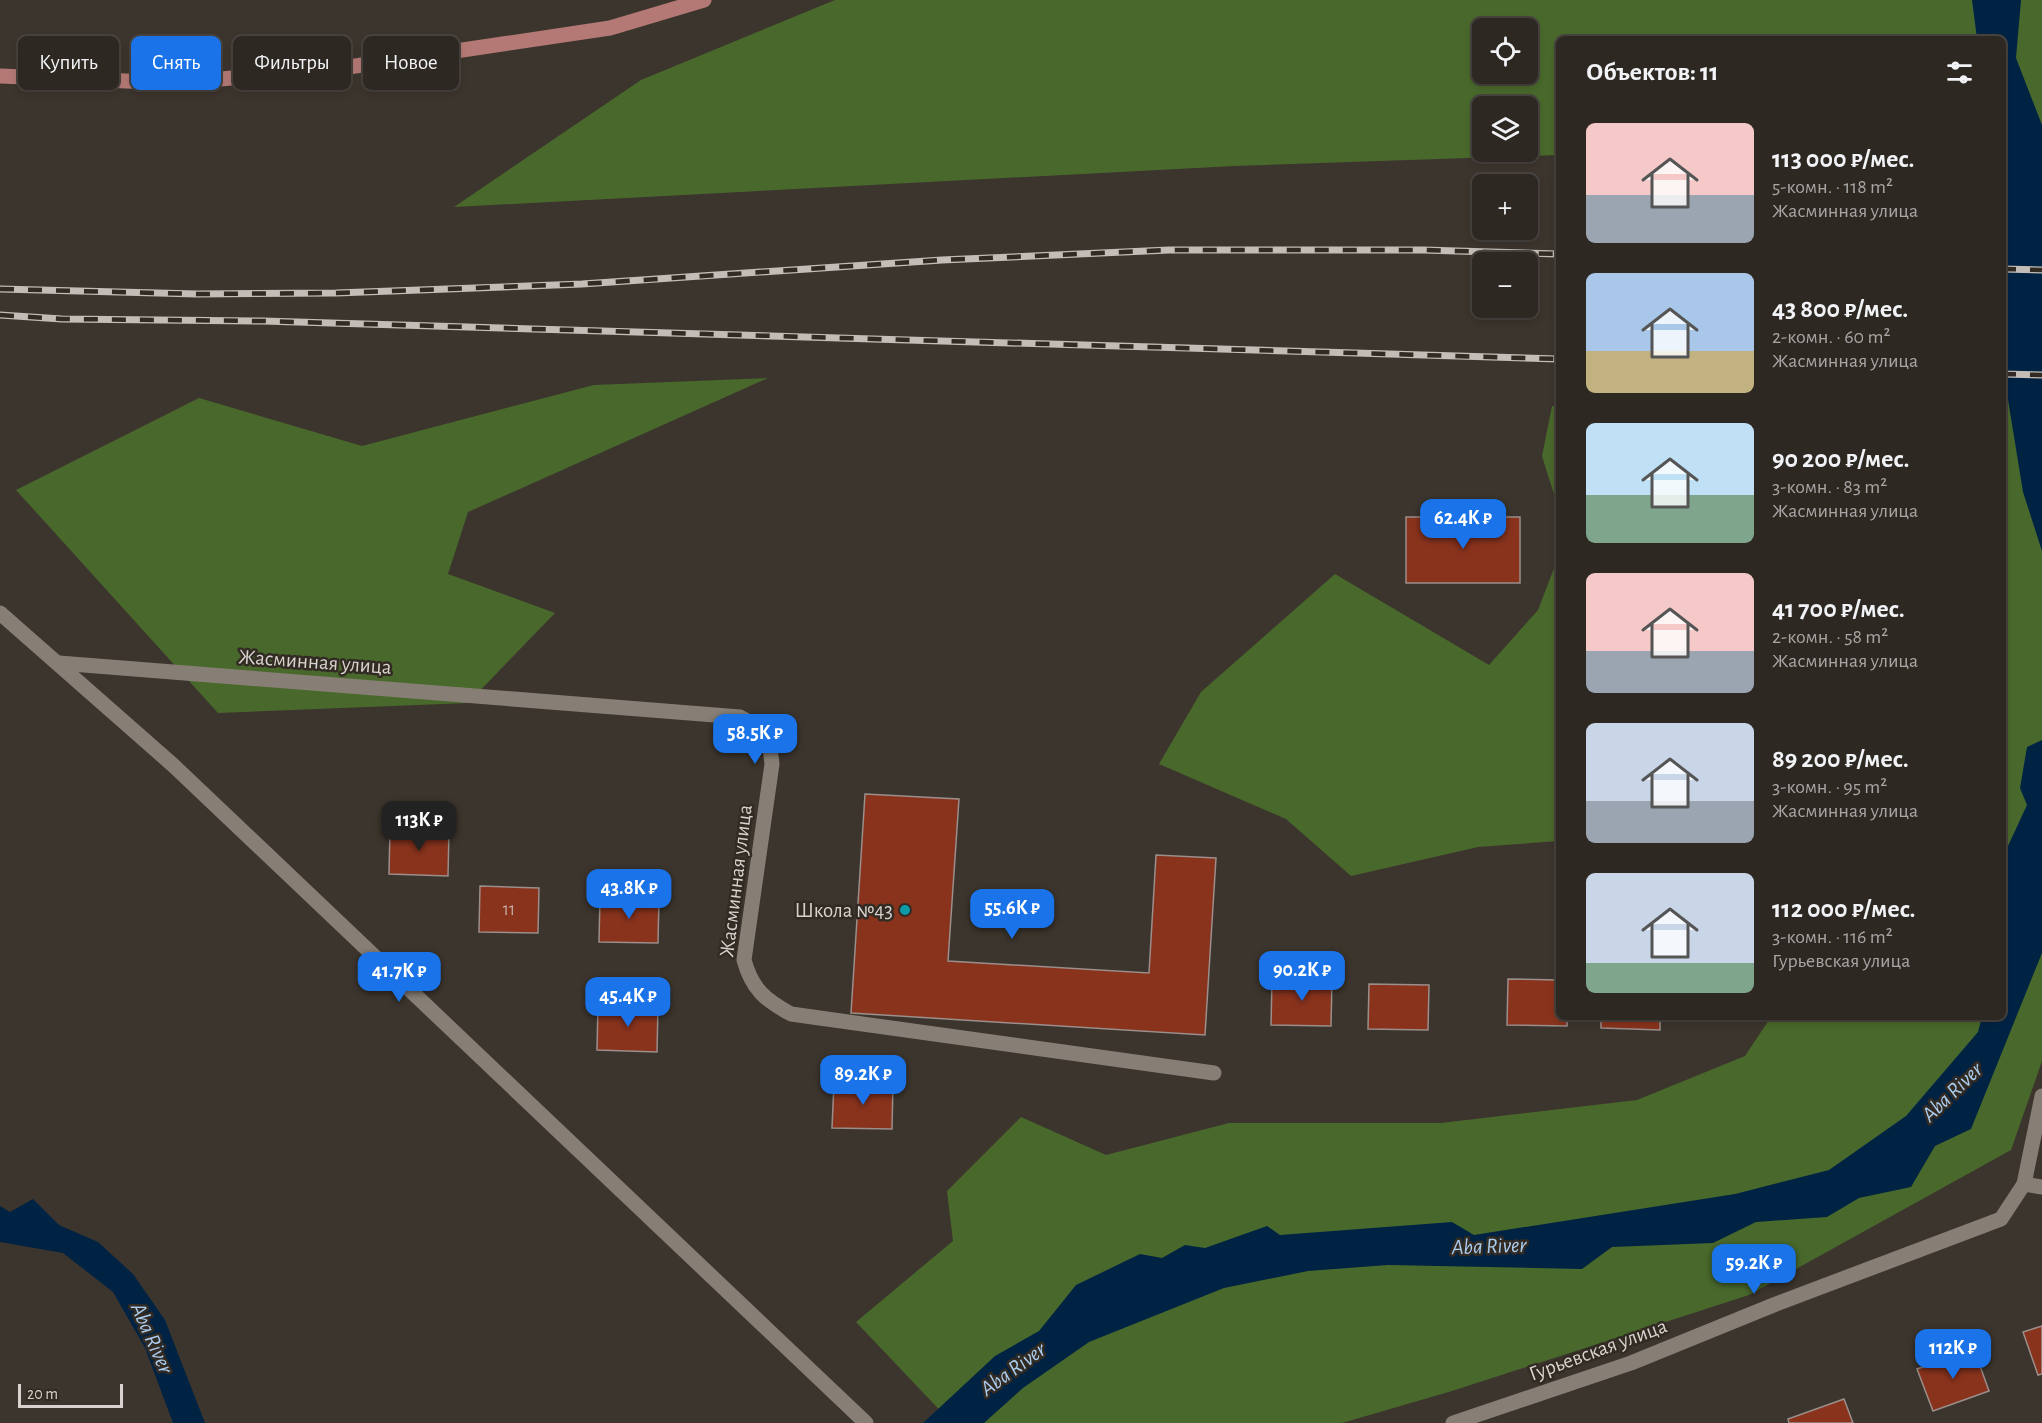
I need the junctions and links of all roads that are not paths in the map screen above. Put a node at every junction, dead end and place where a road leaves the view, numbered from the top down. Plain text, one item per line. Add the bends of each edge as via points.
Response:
1 (704, 0) edge
2 (0, 76) edge
3 (0, 613) edge
4 (59, 663) junction
5 (1214, 1073) dead end
6 (2042, 1096) edge
7 (2024, 1184) junction
8 (2042, 1187) edge
9 (866, 1423) edge
10 (1453, 1423) edge

1 - 2 main road via 610,28 342,68 177,83
3 - 4 street
4 - 5 street, Жасминная улица via 740,717 768,732 772,764 744,960 748,975 771,1003 791,1014
4 - 9 street via 174,766
6 - 7 street
7 - 8 street
7 - 10 street, Гурьевская улица via 2001,1219 1631,1364

